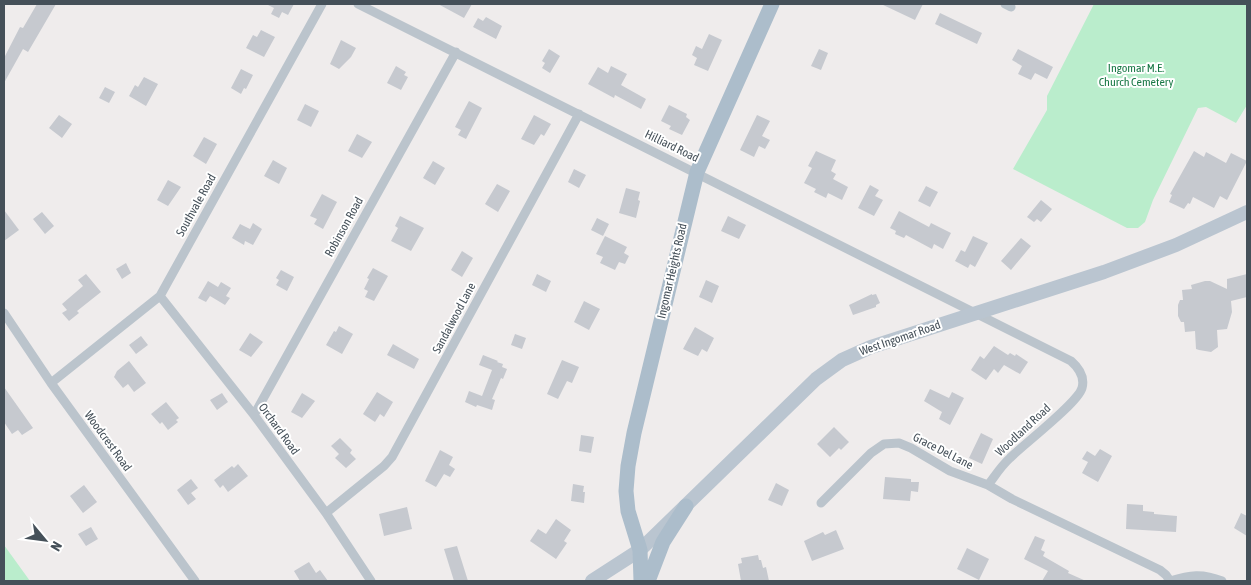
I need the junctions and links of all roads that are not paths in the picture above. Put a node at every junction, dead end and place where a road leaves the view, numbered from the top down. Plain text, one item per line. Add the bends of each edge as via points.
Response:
1 (322, 4) edge
2 (358, 4) edge
3 (772, 4) edge
4 (456, 52) junction
5 (579, 114) junction
6 (696, 172) junction
7 (1247, 212) edge
8 (160, 296) junction
9 (975, 312) junction
10 (4, 313) edge
11 (51, 383) junction
12 (254, 415) junction
13 (988, 485) junction
14 (821, 503) dead end
15 (686, 506) junction
16 (326, 513) junction
17 (640, 550) junction
18 (195, 581) edge
19 (371, 581) edge
20 (592, 581) edge
21 (641, 581) edge
22 (648, 581) edge
23 (1170, 581) edge
24 (1222, 581) edge

1 - 8 street, Southvale Road
2 - 4 street, Hilliard Road
3 - 6 main road, Ingomar Heights Road
4 - 5 street, Hilliard Road
4 - 12 street, Robinson Road
5 - 6 street, Hilliard Road
5 - 16 street, Sandalwood Lane via 392,457
6 - 9 street, Hilliard Road
6 - 17 main road, Ingomar Heights Road via 628,466 627,502
7 - 9 street, West Ingomar Road via 1168,248 1104,272
8 - 11 street, Southvale Road
8 - 12 street, Orchard Road
9 - 13 street, Woodland Road via 1071,360 1082,376 1080,393 1010,458
9 - 15 street, West Ingomar Road via 871,346 842,360 816,379
10 - 11 street, Woodcrest Road
11 - 18 street, Woodcrest Road
12 - 16 street, Orchard Road
13 - 14 street, Grace Del Lane via 950,471 904,445 888,443 871,453
13 - 23 street via 1160,570
15 - 17 street, West Ingomar Road
15 - 22 main road via 662,542
16 - 19 street, Orchard Road
17 - 20 street, West Ingomar Road
17 - 21 main road
23 - 24 street via 1199,575

